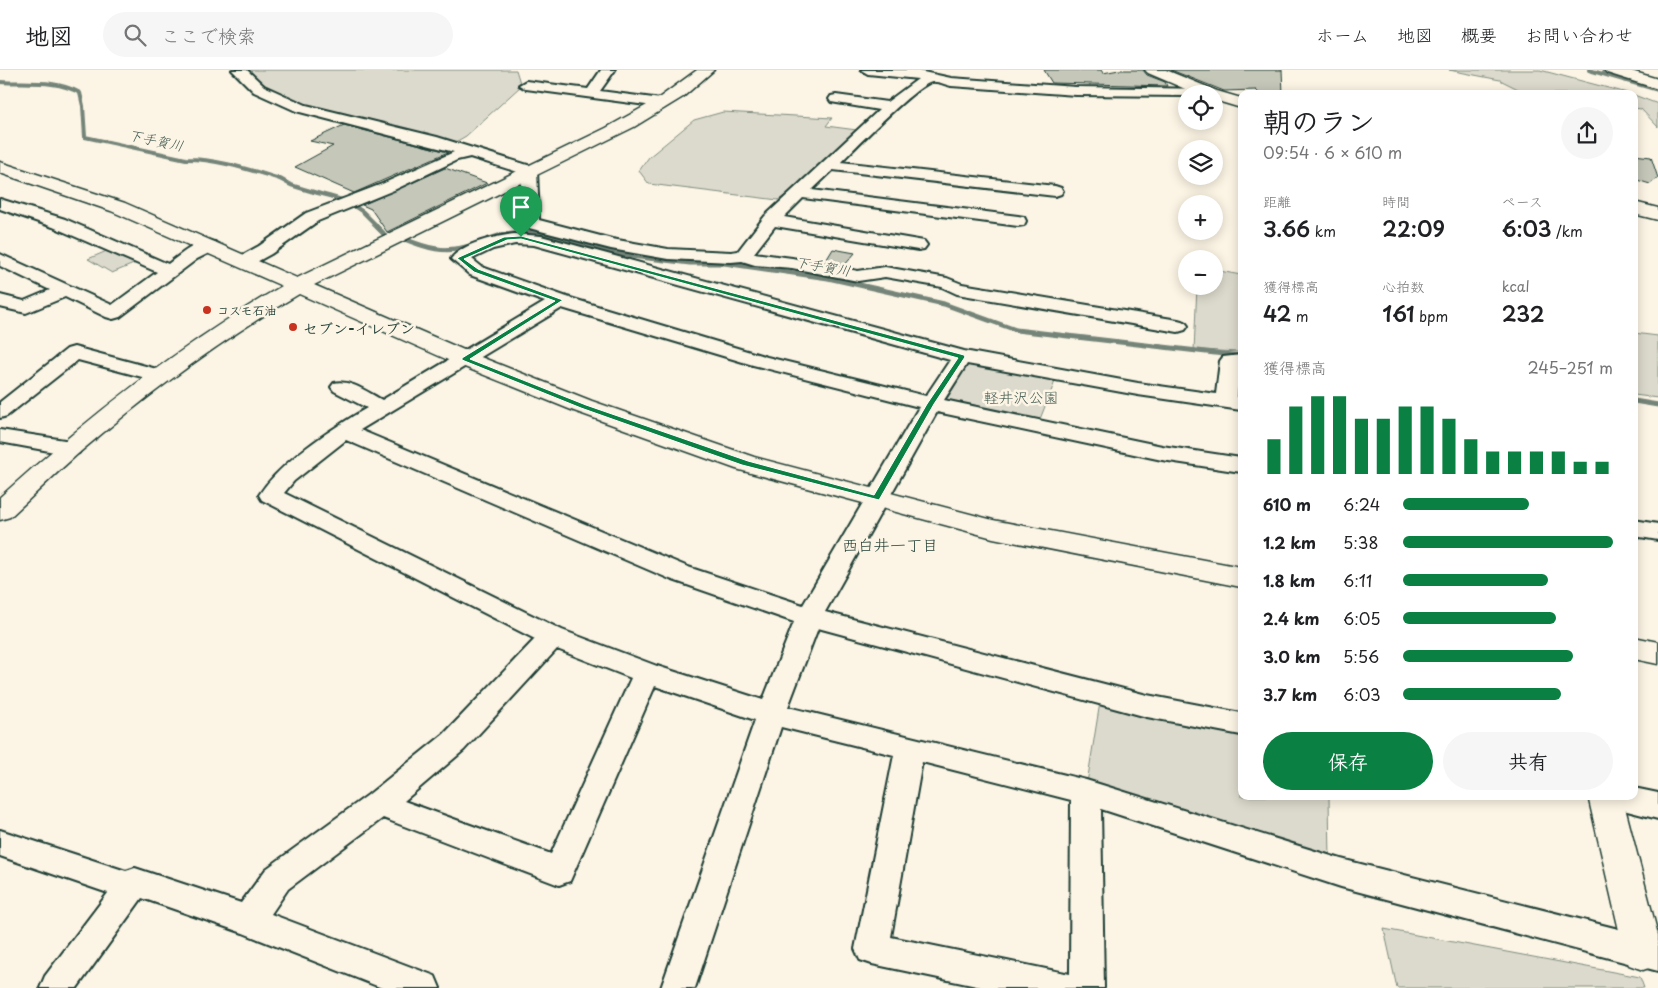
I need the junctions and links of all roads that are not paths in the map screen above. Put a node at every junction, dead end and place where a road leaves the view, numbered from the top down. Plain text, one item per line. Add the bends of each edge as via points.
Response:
1 (239, 70) edge
2 (608, 70) edge
3 (706, 70) edge
4 (868, 70) edge
5 (1154, 70) edge
6 (1612, 70) edge
7 (547, 76) dead end
8 (928, 79) junction
9 (1658, 84) edge
10 (1191, 85) edge
11 (1178, 93) edge
12 (591, 94) junction
13 (1223, 97) edge
14 (836, 99) dead end
15 (1238, 102) edge
16 (661, 103) junction
17 (890, 107) junction
18 (469, 152) junction
19 (830, 165) junction
20 (0, 167) edge
21 (529, 173) junction
22 (955, 180) junction
23 (1055, 191) dead end
24 (801, 193) junction
25 (0, 204) edge
26 (1638, 209) edge
27 (941, 211) junction
28 (1658, 214) edge
29 (771, 220) junction
30 (1018, 221) dead end
31 (918, 245) dead end
32 (209, 246) junction
33 (744, 255) junction
34 (0, 259) edge
35 (244, 262) junction
36 (169, 271) junction
37 (299, 285) junction
38 (64, 290) junction
39 (560, 300) junction
40 (0, 301) edge
41 (1178, 326) dead end
42 (962, 357) junction
43 (464, 359) junction
44 (1238, 361) edge
45 (161, 376) junction
46 (342, 387) dead end
47 (1234, 403) edge
48 (931, 404) junction
49 (382, 408) junction
50 (0, 412) edge
51 (344, 431) junction
52 (0, 436) edge
53 (71, 448) junction
54 (1238, 465) edge
55 (876, 498) junction
56 (2, 508) edge
57 (1638, 529) edge
58 (1658, 532) edge
59 (1238, 576) edge
60 (808, 617) junction
61 (553, 637) junction
62 (1638, 649) edge
63 (1658, 653) edge
64 (647, 673) junction
65 (771, 714) junction
66 (1238, 723) edge
67 (910, 747) junction
68 (1086, 792) junction
69 (1606, 800) edge
70 (1632, 800) edge
71 (379, 804) junction
72 (1658, 806) edge
73 (0, 843) edge
74 (131, 887) junction
75 (248, 920) junction
76 (1651, 953) edge
77 (57, 988) edge
78 (423, 988) edge
79 (678, 988) edge
80 (1064, 988) edge
81 (1087, 988) edge

1 - 18 street via 259,89 301,108
2 - 12 street
3 - 16 street
4 - 8 street via 909,73
5 - 10 street
6 - 9 street
7 - 12 street via 532,86
8 - 11 street via 1076,92
8 - 17 street
12 - 16 street
13 - 15 street
14 - 17 street
16 - 21 street
17 - 19 street
18 - 21 street via 529,170
18 - 35 street via 312,217
19 - 22 street
19 - 24 street
20 - 32 street via 118,207
21 - 33 street via 531,223 611,244 668,254
21 - 37 street
22 - 23 street
22 - 27 street
24 - 27 street
24 - 29 street
25 - 36 street via 59,223
26 - 28 street
27 - 30 street
29 - 31 street
29 - 33 street
32 - 35 street
32 - 36 street
33 - 41 street via 755,260 792,263 858,276 885,272 1007,298
34 - 38 street
35 - 37 street
36 - 38 street via 113,313
37 - 43 street
37 - 45 street via 258,309
38 - 40 street via 26,307
39 - 42 street via 476,271 460,258 506,239 521,237
39 - 43 street
39 - 48 street via 760,361
42 - 47 street
42 - 48 street
43 - 49 street
43 - 55 street via 583,406 745,463
44 - 47 street via 1230,361
45 - 50 street via 74,353
45 - 53 street
46 - 49 street
48 - 54 street via 1162,453
48 - 55 street
49 - 51 street
51 - 60 street via 679,573
51 - 61 street via 286,476 270,495
52 - 53 street
53 - 56 street
55 - 59 street via 993,529
55 - 60 street
57 - 58 street
60 - 65 street
60 - 66 street via 1147,706
61 - 64 street
61 - 71 street via 454,742
62 - 63 street
64 - 65 street
64 - 71 street via 559,871
65 - 67 street
65 - 79 street
67 - 68 street
67 - 80 street via 872,949
68 - 76 street via 1341,873
68 - 81 street
69 - 76 street
70 - 72 street
71 - 75 street via 277,879
73 - 74 street
74 - 75 street via 136,882
74 - 77 street
75 - 78 street

